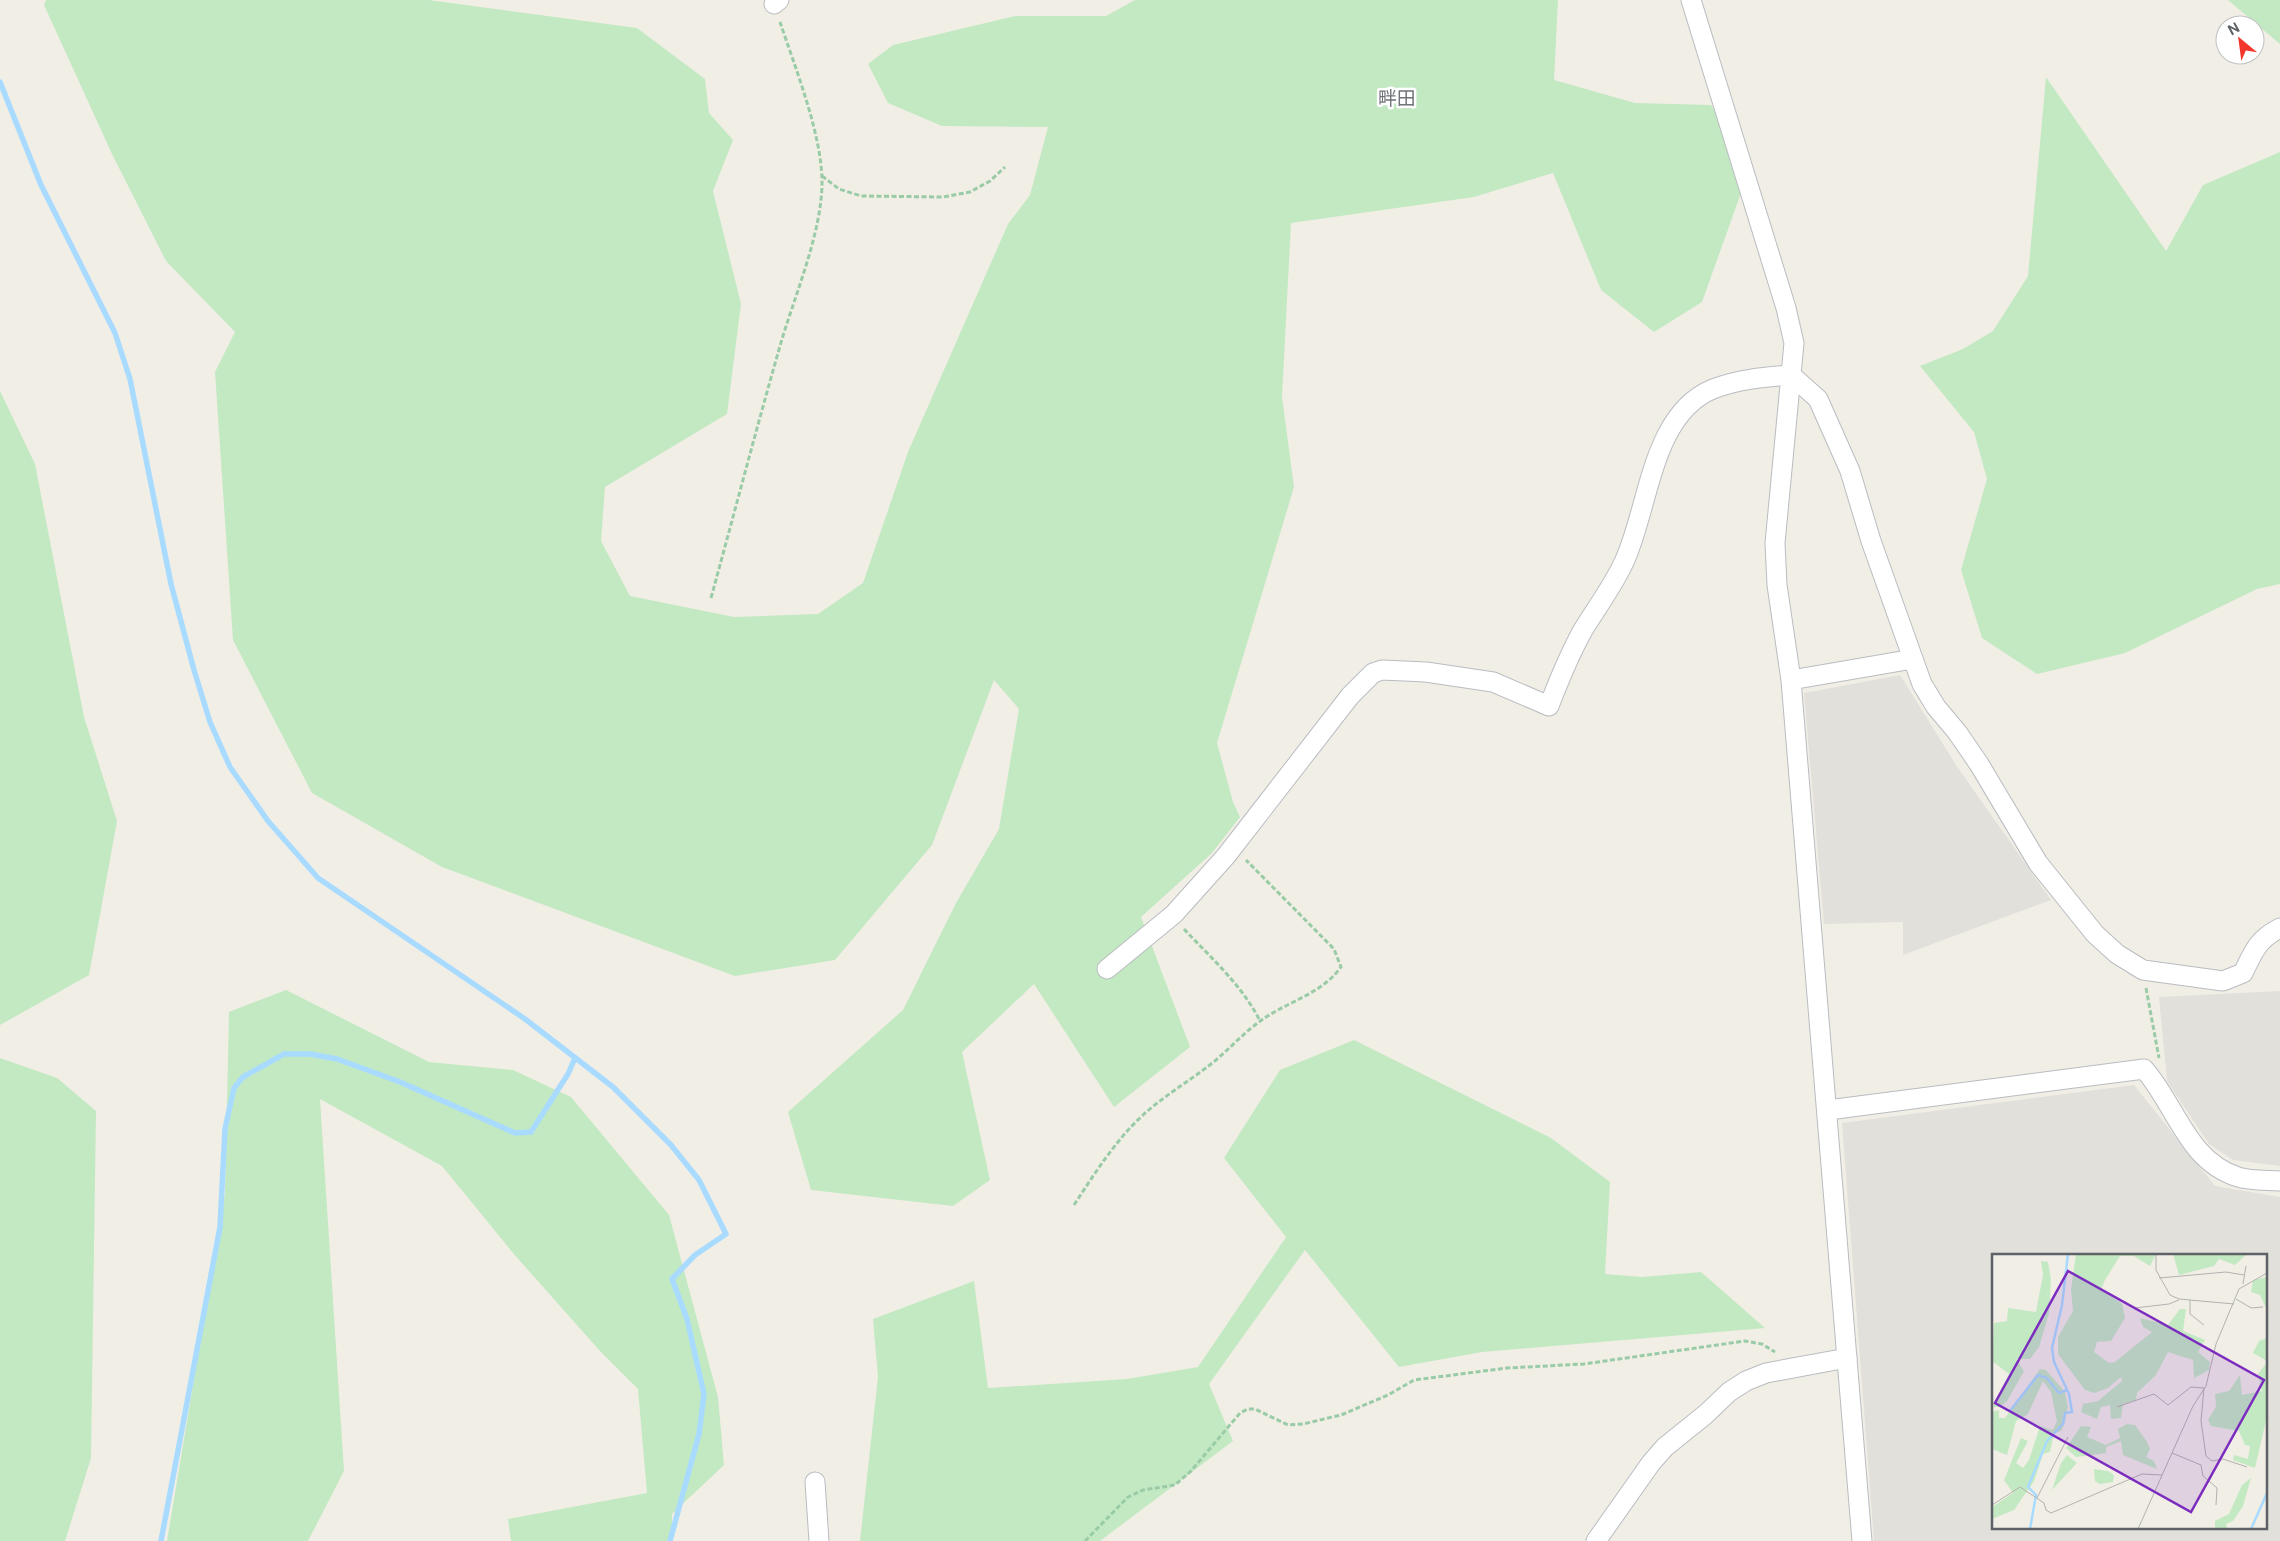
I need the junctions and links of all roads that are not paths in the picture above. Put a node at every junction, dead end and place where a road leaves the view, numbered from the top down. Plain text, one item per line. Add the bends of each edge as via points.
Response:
1 (1691, 0) edge
2 (1791, 375) junction
3 (1912, 659) junction
4 (1790, 680) junction
5 (2280, 928) edge
6 (1107, 969) dead end
7 (1828, 1110) junction
8 (2280, 1181) edge
9 (1847, 1358) junction
10 (816, 1482) dead end
11 (819, 1541) edge
12 (1596, 1541) edge
13 (1862, 1541) edge

1 - 2 street via 1786,308 1794,343
2 - 3 street via 1818,399 1850,471
2 - 4 street via 1775,543 1777,585
2 - 6 street via 1743,380 1712,389 1691,404 1672,426 1656,458 1624,562 1568,659 1548,706 1493,682 1426,672 1382,670 1373,673 1350,696 1233,848 1171,916
3 - 4 street
3 - 5 street via 1936,707 1979,764 2038,863 2094,934 2117,954 2143,970 2223,981 2243,974 2265,936
4 - 7 street
7 - 8 street via 2144,1069 2195,1147 2212,1165 2239,1177
7 - 9 street
9 - 12 street via 1766,1372 1730,1392 1665,1447
9 - 13 street
10 - 11 street

